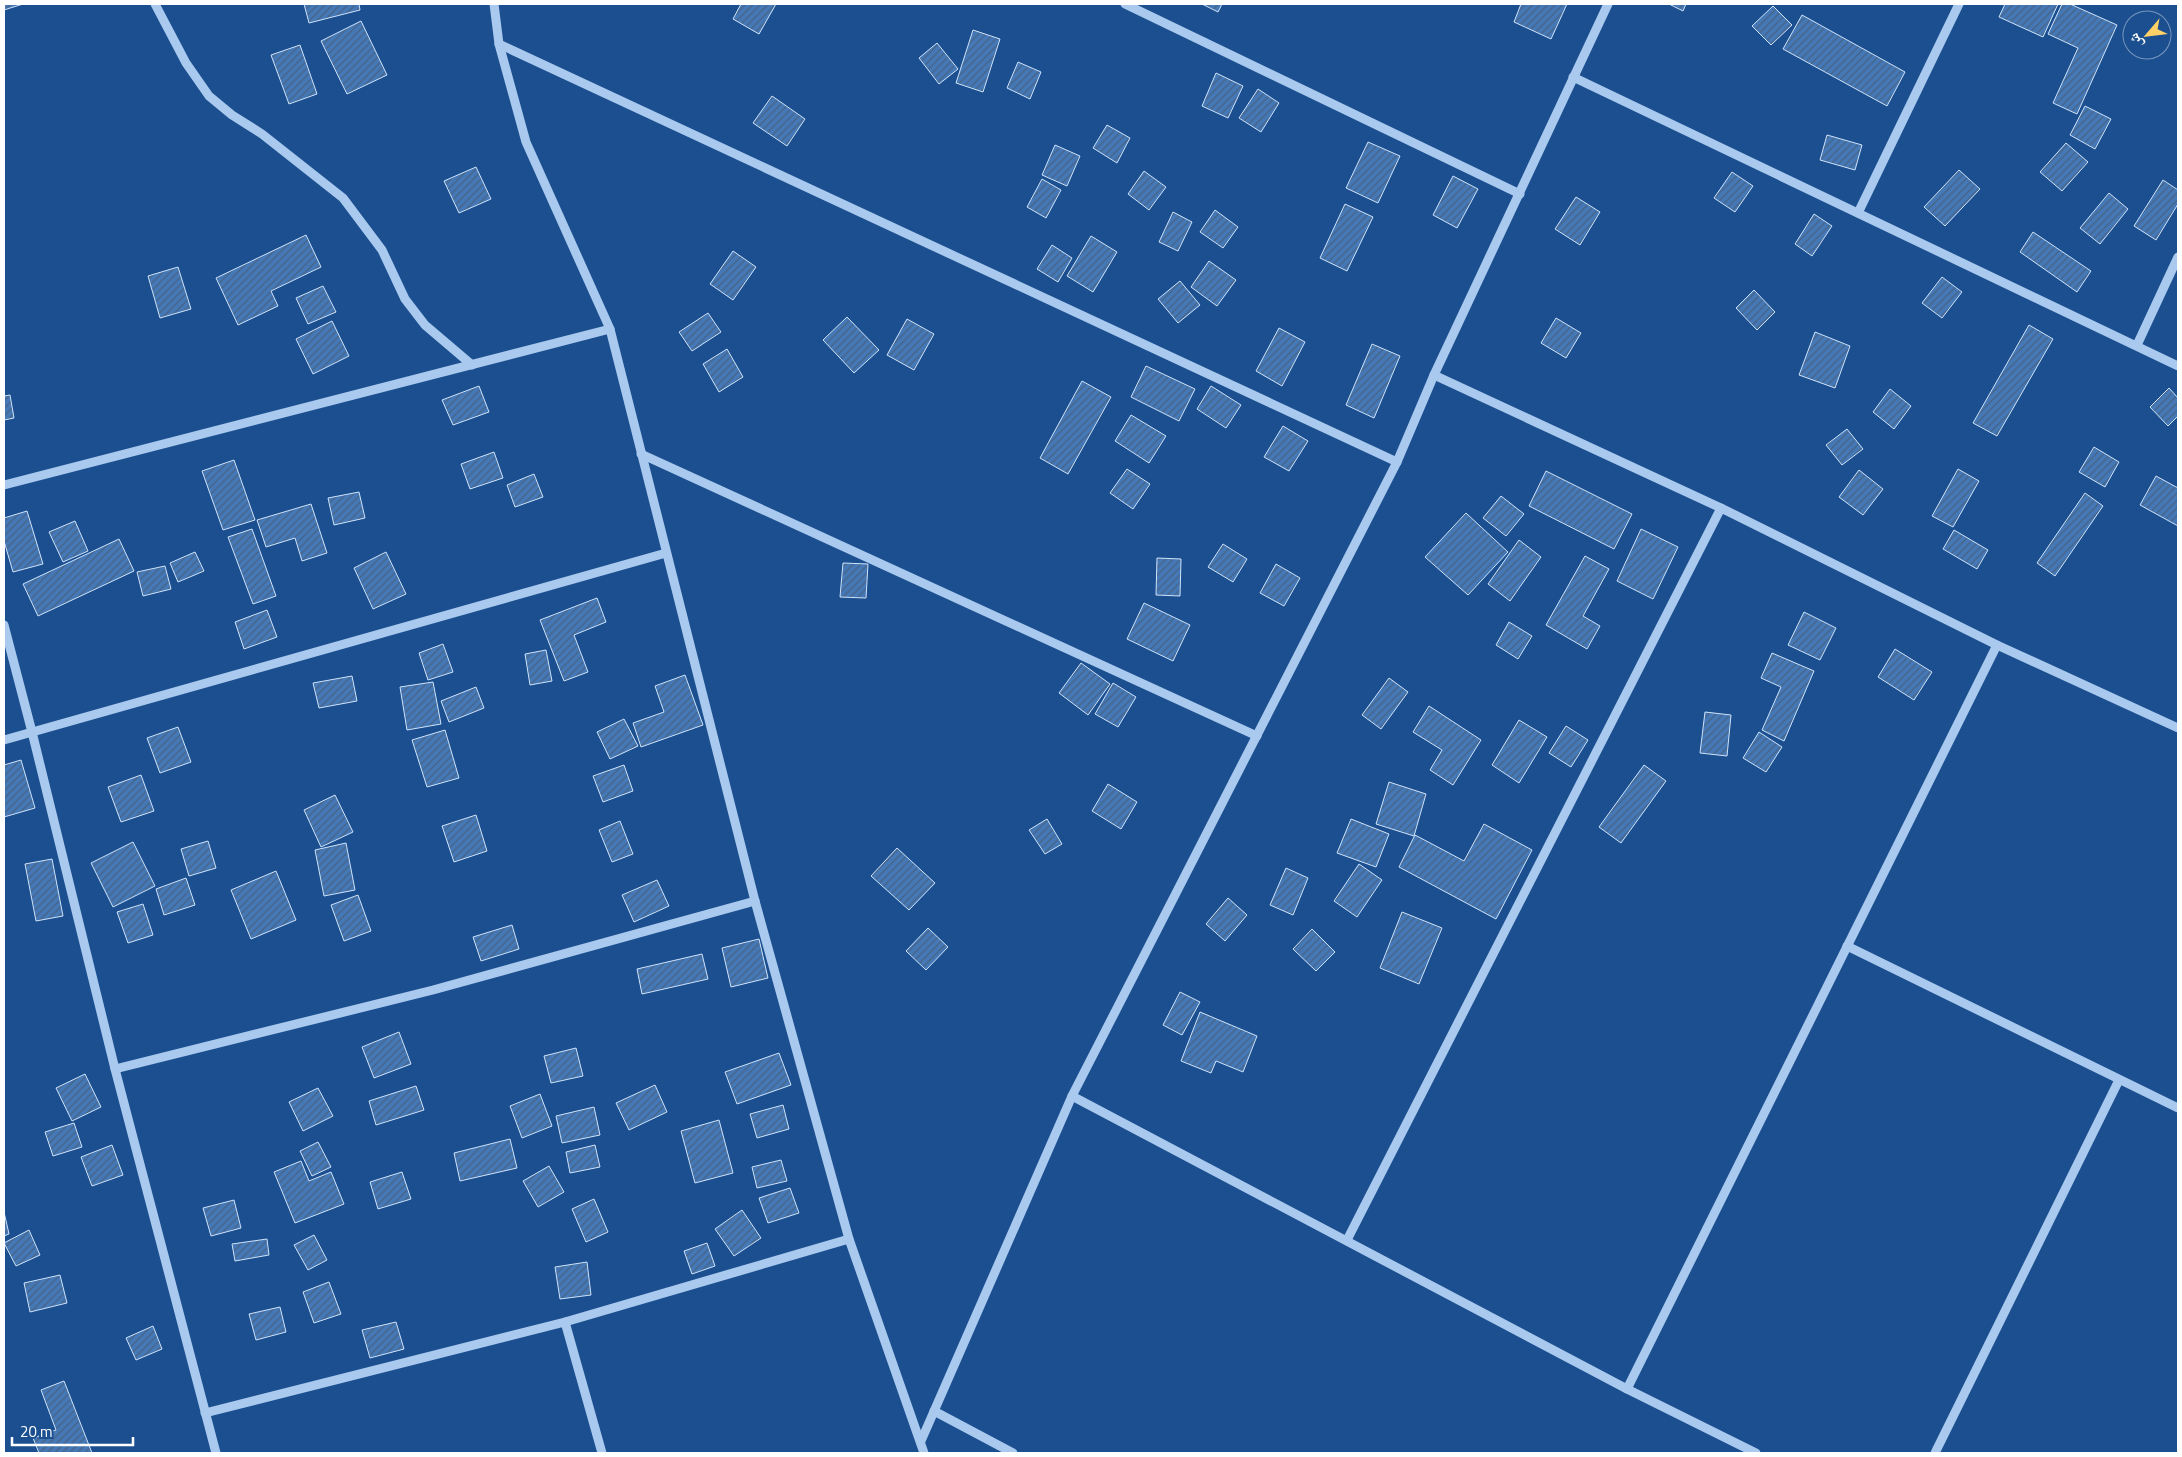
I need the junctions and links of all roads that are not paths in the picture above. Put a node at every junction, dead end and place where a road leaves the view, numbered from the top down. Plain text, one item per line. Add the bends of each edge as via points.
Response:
1 (155, 4) edge
2 (494, 4) edge
3 (1125, 4) edge
4 (1608, 4) edge
5 (1959, 4) edge
6 (498, 44) junction
7 (1573, 77) junction
8 (1520, 194) junction
9 (1858, 213) junction
10 (2178, 257) edge
11 (610, 329) junction
12 (2137, 345) junction
13 (472, 365) junction
14 (2178, 366) edge
15 (1434, 375) junction
16 (642, 454) junction
17 (1397, 462) junction
18 (4, 485) edge
19 (1721, 508) junction
20 (666, 553) junction
21 (4, 625) edge
22 (1997, 645) junction
23 (2178, 728) edge
24 (32, 732) junction
25 (1257, 736) junction
26 (4, 740) edge
27 (755, 901) junction
28 (1847, 946) junction
29 (115, 1070) junction
30 (2119, 1080) junction
31 (1072, 1096) junction
32 (2178, 1108) edge
33 (849, 1239) junction
34 (1347, 1240) junction
35 (565, 1322) junction
36 (1627, 1389) junction
37 (934, 1412) junction
38 (205, 1413) junction
39 (921, 1441) junction
40 (216, 1453) edge
41 (602, 1453) edge
42 (924, 1453) edge
43 (1013, 1453) edge
44 (1756, 1453) edge
45 (1935, 1453) edge

1 - 13 street via 186,63 210,96 343,198 382,250 404,299 425,325
2 - 6 street
3 - 8 street
4 - 7 street
5 - 9 street
6 - 11 street via 526,142
6 - 17 street
7 - 8 street
7 - 9 street
8 - 15 street
9 - 12 street
10 - 12 street
11 - 13 street
11 - 16 street
12 - 14 street
13 - 18 street
15 - 17 street
15 - 19 street
16 - 20 street
16 - 25 street
17 - 25 street
19 - 22 street
19 - 34 street
20 - 24 street
20 - 27 street
21 - 24 street
22 - 23 street
22 - 28 street
24 - 26 street
24 - 29 street
25 - 31 street
27 - 29 street via 433,990
27 - 33 street
28 - 30 street
28 - 36 street
29 - 38 street
30 - 32 street
30 - 45 street
31 - 34 street
31 - 37 street
33 - 35 street
33 - 39 street
34 - 36 street
35 - 38 street
35 - 41 street
36 - 44 street
37 - 39 street
37 - 43 street
38 - 40 street
39 - 42 street

